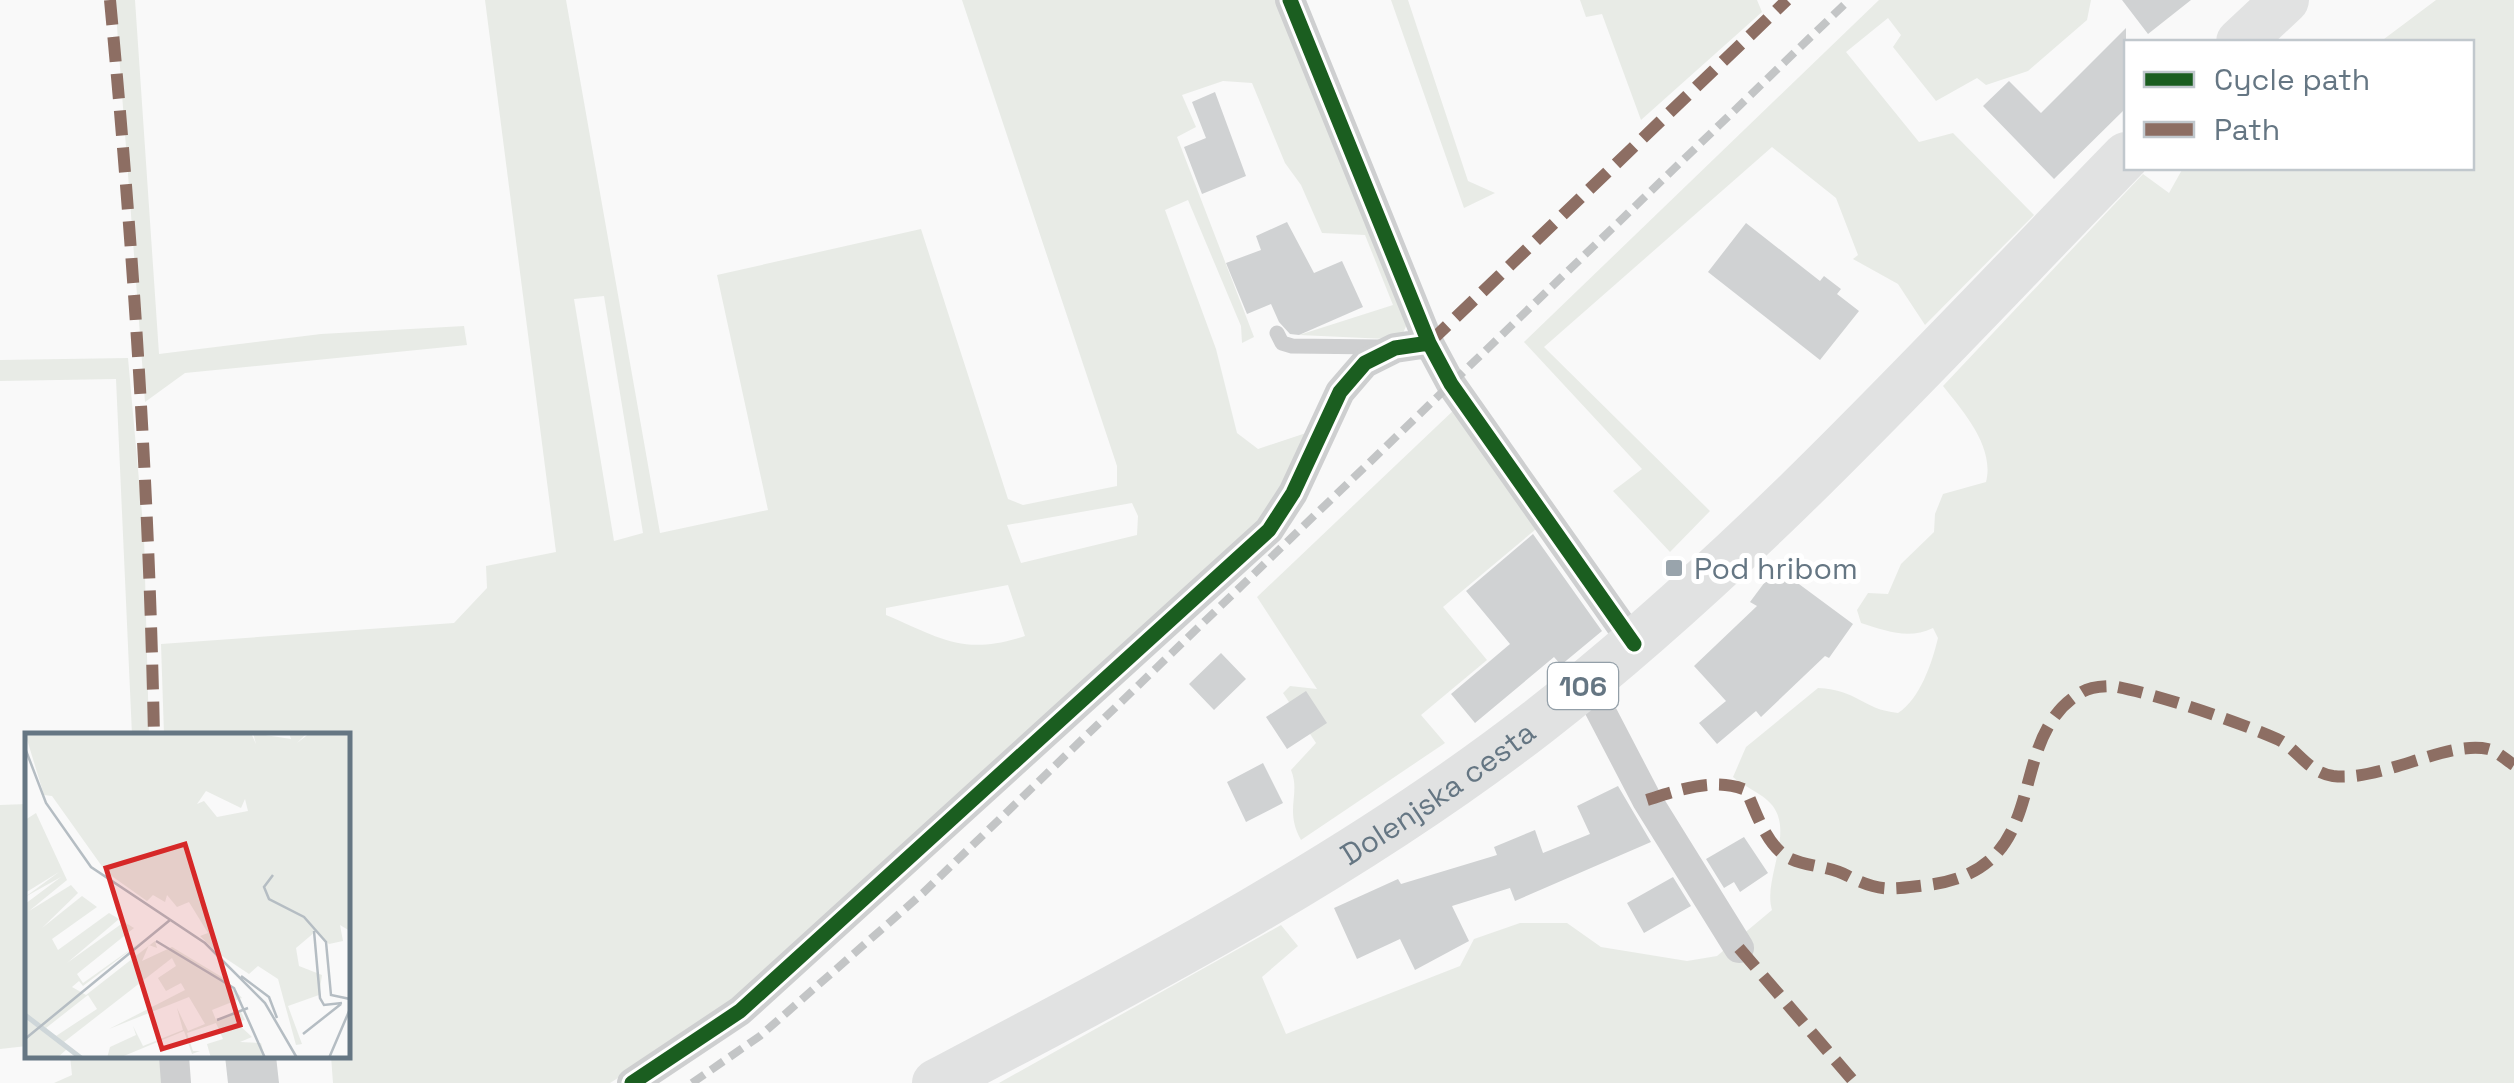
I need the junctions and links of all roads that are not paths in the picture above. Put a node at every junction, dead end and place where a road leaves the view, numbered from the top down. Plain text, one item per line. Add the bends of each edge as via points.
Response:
1 (1290, 0) edge
2 (2284, 0) edge
3 (2242, 40) edge
4 (2124, 158) edge
5 (1276, 333) dead end
6 (1429, 343) junction
7 (1395, 348) junction
8 (1634, 644) junction
9 (1586, 683) junction
10 (1739, 948) dead end
11 (174, 1058) edge
12 (176, 1083) edge
13 (632, 1083) edge
14 (936, 1083) edge

1 - 6 street
2 - 3 main road
4 - 8 main road, Dolenjska cesta / 106 via 1835,458
5 - 7 lane via 1292,346
6 - 7 street
6 - 8 street
7 - 13 street via 1364,363 1340,392 1293,493 1268,530 740,1011
8 - 9 main road, Dolenjska cesta / 106
9 - 10 street via 1647,800
9 - 14 main road, Dolenjska cesta / 106 via 1438,795 1346,853
11 - 12 street

